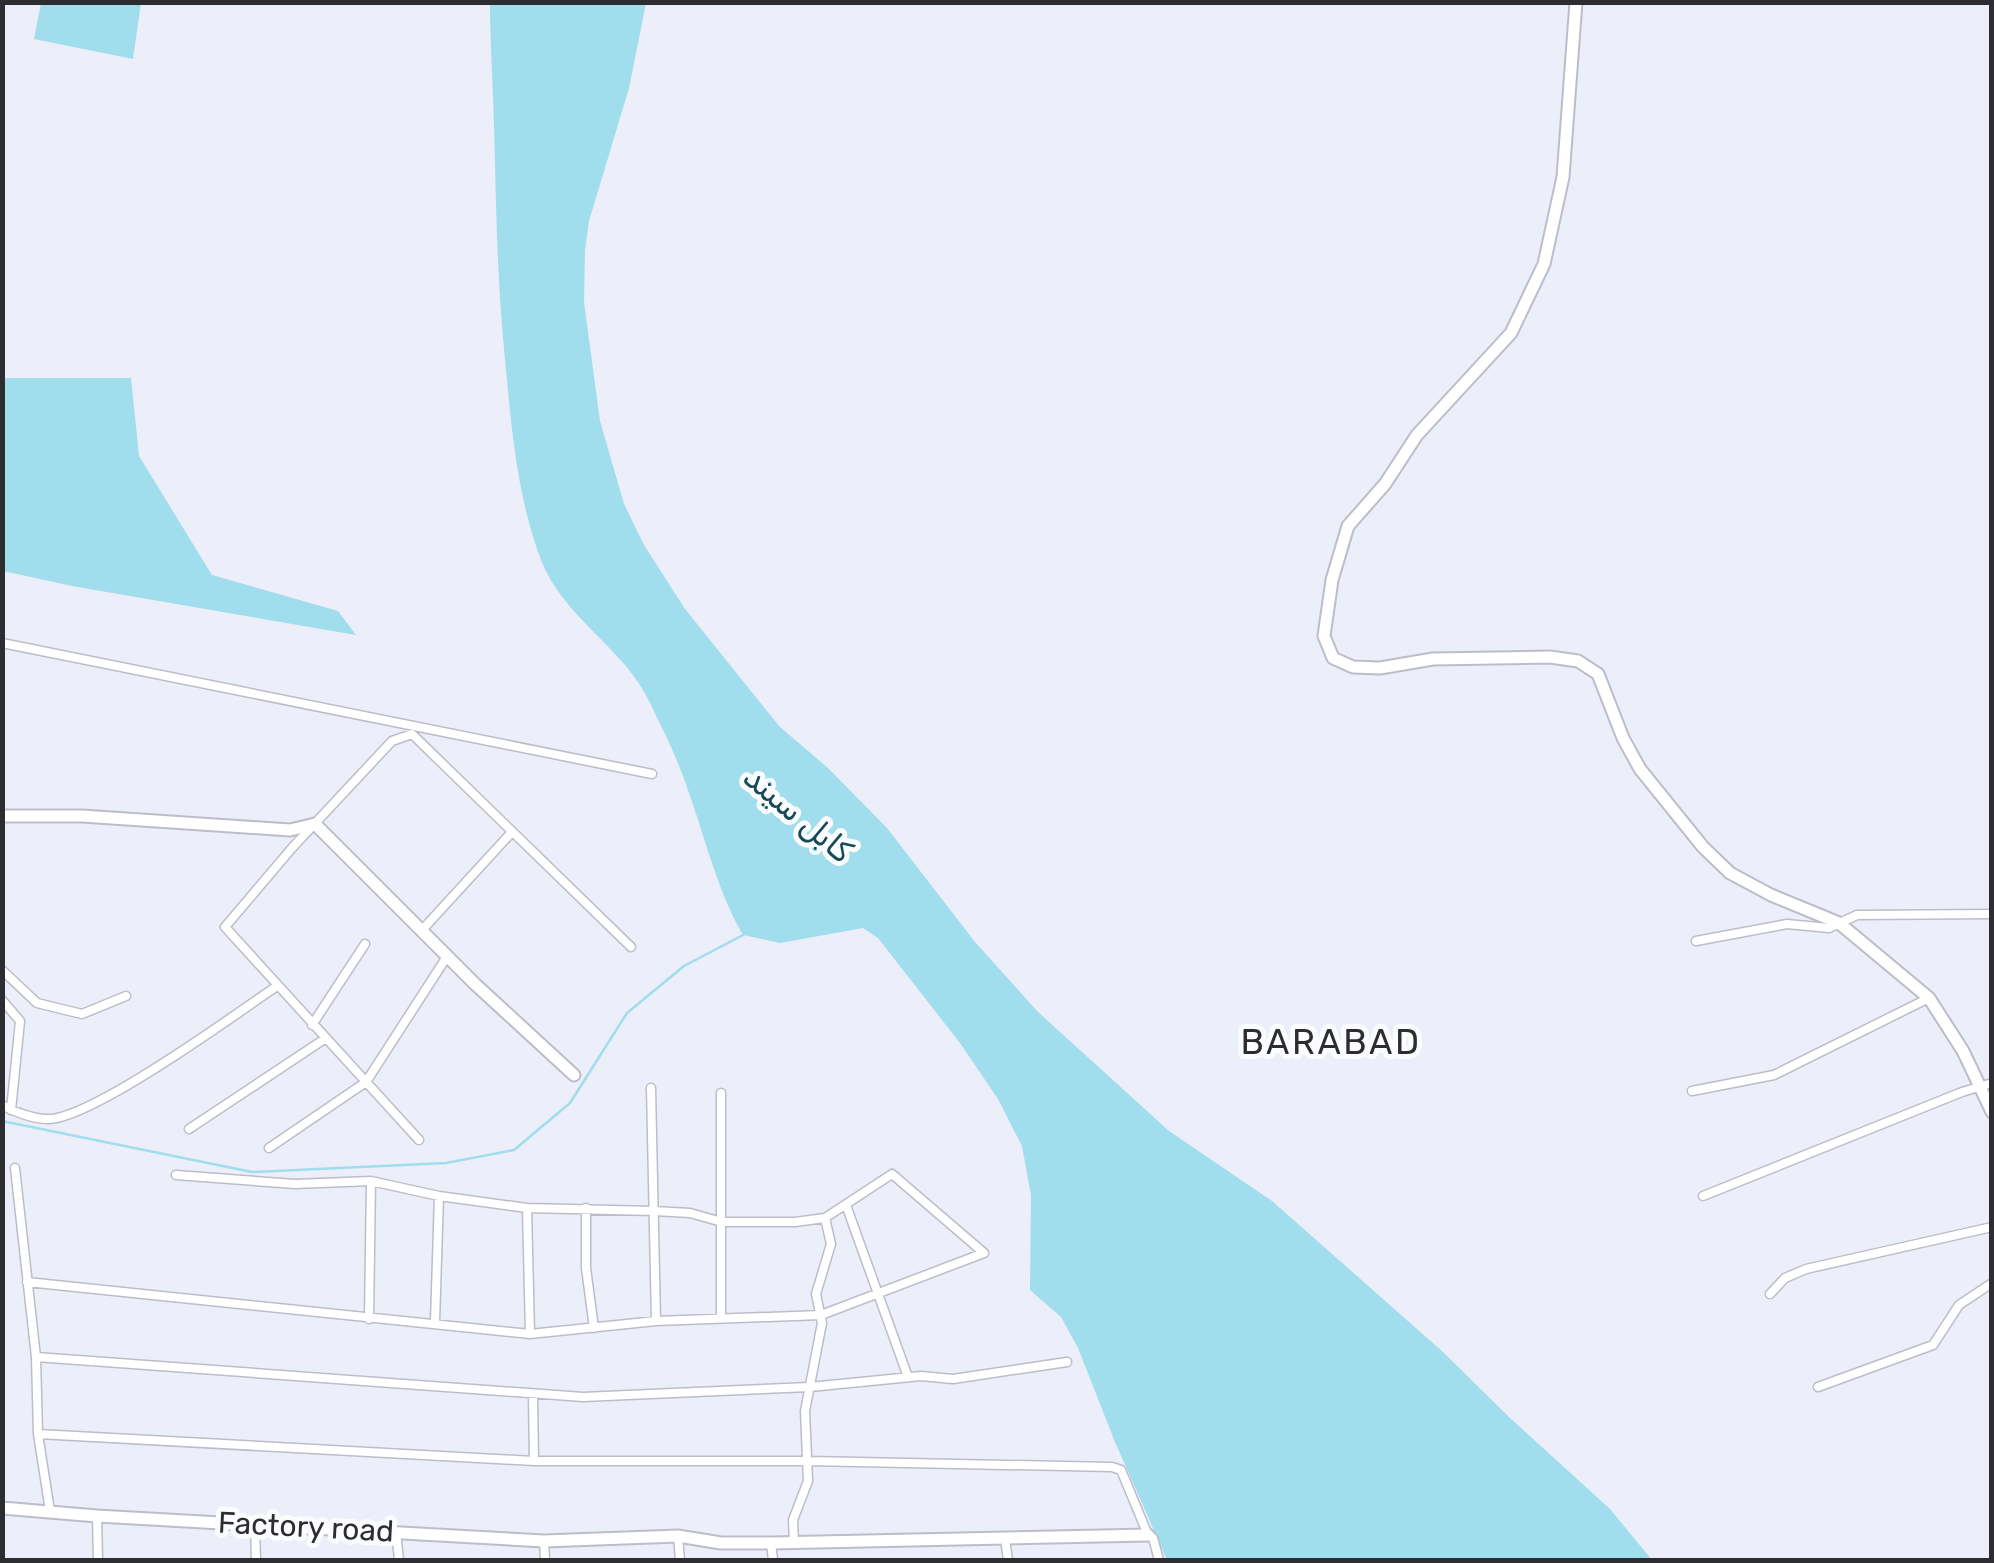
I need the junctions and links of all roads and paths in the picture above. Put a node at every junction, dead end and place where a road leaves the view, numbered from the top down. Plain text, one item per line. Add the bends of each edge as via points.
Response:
1 (1576, 2) edge
2 (2, 643) edge
3 (652, 774) dead end
4 (2, 816) edge
5 (314, 824) junction
6 (512, 832) junction
7 (1992, 914) edge
8 (1839, 922) junction
9 (423, 929) junction
10 (1696, 942) dead end
11 (365, 944) dead end
12 (631, 946) dead end
13 (448, 955) junction
14 (2, 970) edge
15 (277, 986) junction
16 (126, 996) dead end
17 (1930, 998) junction
18 (2, 1000) edge
19 (312, 1025) junction
20 (326, 1038) junction
21 (574, 1075) dead end
22 (366, 1082) junction
23 (1986, 1085) edge
24 (652, 1088) dead end
25 (1692, 1091) dead end
26 (722, 1093) dead end
27 (7, 1108) edge
28 (1992, 1112) edge
29 (190, 1128) dead end
30 (419, 1140) dead end
31 (269, 1148) dead end
32 (16, 1168) dead end
33 (176, 1175) dead end
34 (372, 1181) junction
35 (439, 1196) junction
36 (1704, 1196) dead end
37 (846, 1205) junction
38 (528, 1208) junction
39 (586, 1208) junction
40 (654, 1210) junction
41 (826, 1218) junction
42 (722, 1222) junction
43 (1992, 1227) edge
44 (28, 1282) junction
45 (1992, 1283) edge
46 (878, 1292) junction
47 (1770, 1294) dead end
48 (820, 1315) junction
49 (721, 1317) junction
50 (368, 1318) junction
51 (656, 1321) junction
52 (435, 1322) junction
53 (594, 1328) junction
54 (530, 1334) junction
55 (36, 1356) junction
56 (1067, 1362) dead end
57 (908, 1377) junction
58 (810, 1387) junction
59 (1818, 1387) dead end
60 (533, 1396) junction
61 (38, 1434) junction
62 (534, 1461) junction
63 (808, 1461) junction
64 (2, 1508) edge
65 (50, 1511) junction
66 (97, 1516) junction
67 (255, 1524) junction
68 (396, 1532) junction
69 (1148, 1535) junction
70 (678, 1536) junction
71 (1005, 1539) junction
72 (544, 1541) junction
73 (794, 1543) junction
74 (771, 1544) junction
75 (98, 1560) edge
76 (256, 1560) edge
77 (398, 1560) edge
78 (546, 1560) edge
79 (680, 1560) edge
80 (773, 1560) edge
81 (1008, 1560) edge
82 (1159, 1560) edge

1 - 8 street via 1563,177 1544,264 1511,333 1417,435 1348,526 1324,636 1334,658 1353,667 1434,659 1578,661 1598,674 1640,768 1703,847 1730,873
2 - 3 street
4 - 5 street via 290,830
5 - 6 street via 392,741 412,734
5 - 9 street
5 - 15 street via 225,926
6 - 9 street
6 - 12 street
7 - 8 street via 1857,915
8 - 10 street via 1829,928 1788,924
8 - 17 street
9 - 13 street
11 - 19 street
13 - 21 street
13 - 22 street
14 - 16 street via 37,1003 82,1014
15 - 19 street
15 - 27 street via 93,1104 49,1120
17 - 23 street
17 - 25 street via 1774,1075
18 - 27 street via 20,1021
19 - 20 street
20 - 22 street
20 - 29 street
22 - 30 street
22 - 31 street
23 - 28 street
23 - 36 street
24 - 40 street
26 - 42 street
32 - 44 street
33 - 34 street via 294,1184
34 - 35 street
34 - 50 street
35 - 38 street
35 - 52 street
37 - 41 street
37 - 46 street
37 - 46 street via 892,1174 984,1253
38 - 39 street
38 - 54 street
39 - 40 street
39 - 53 street
40 - 42 street
40 - 51 street
41 - 42 street
41 - 48 street via 832,1236 816,1294
42 - 49 street
43 - 47 street via 1806,1269 1784,1278
44 - 50 street
44 - 55 street
45 - 59 street via 1959,1305 1925,1350
46 - 48 street
46 - 57 street
48 - 49 street
48 - 58 street
49 - 51 street
50 - 52 street
51 - 53 street
52 - 54 street
53 - 54 street
55 - 60 street
55 - 61 street
56 - 57 street via 954,1379
57 - 58 street
58 - 60 street
58 - 63 street
60 - 62 street
61 - 62 street
61 - 65 street
62 - 63 street
63 - 69 street via 1112,1467 1121,1470
63 - 73 street
64 - 65 street, Factory road
65 - 66 street, Factory road
66 - 67 street, Factory road
66 - 75 street
67 - 68 street, Factory road
67 - 76 street
68 - 72 street, Factory road
68 - 77 street
69 - 71 street, Factory road
69 - 82 street
70 - 72 street, Factory road
70 - 74 street, Factory road
70 - 79 street
71 - 73 street, Factory road
71 - 81 street
72 - 78 street
73 - 74 street, Factory road
74 - 80 street

